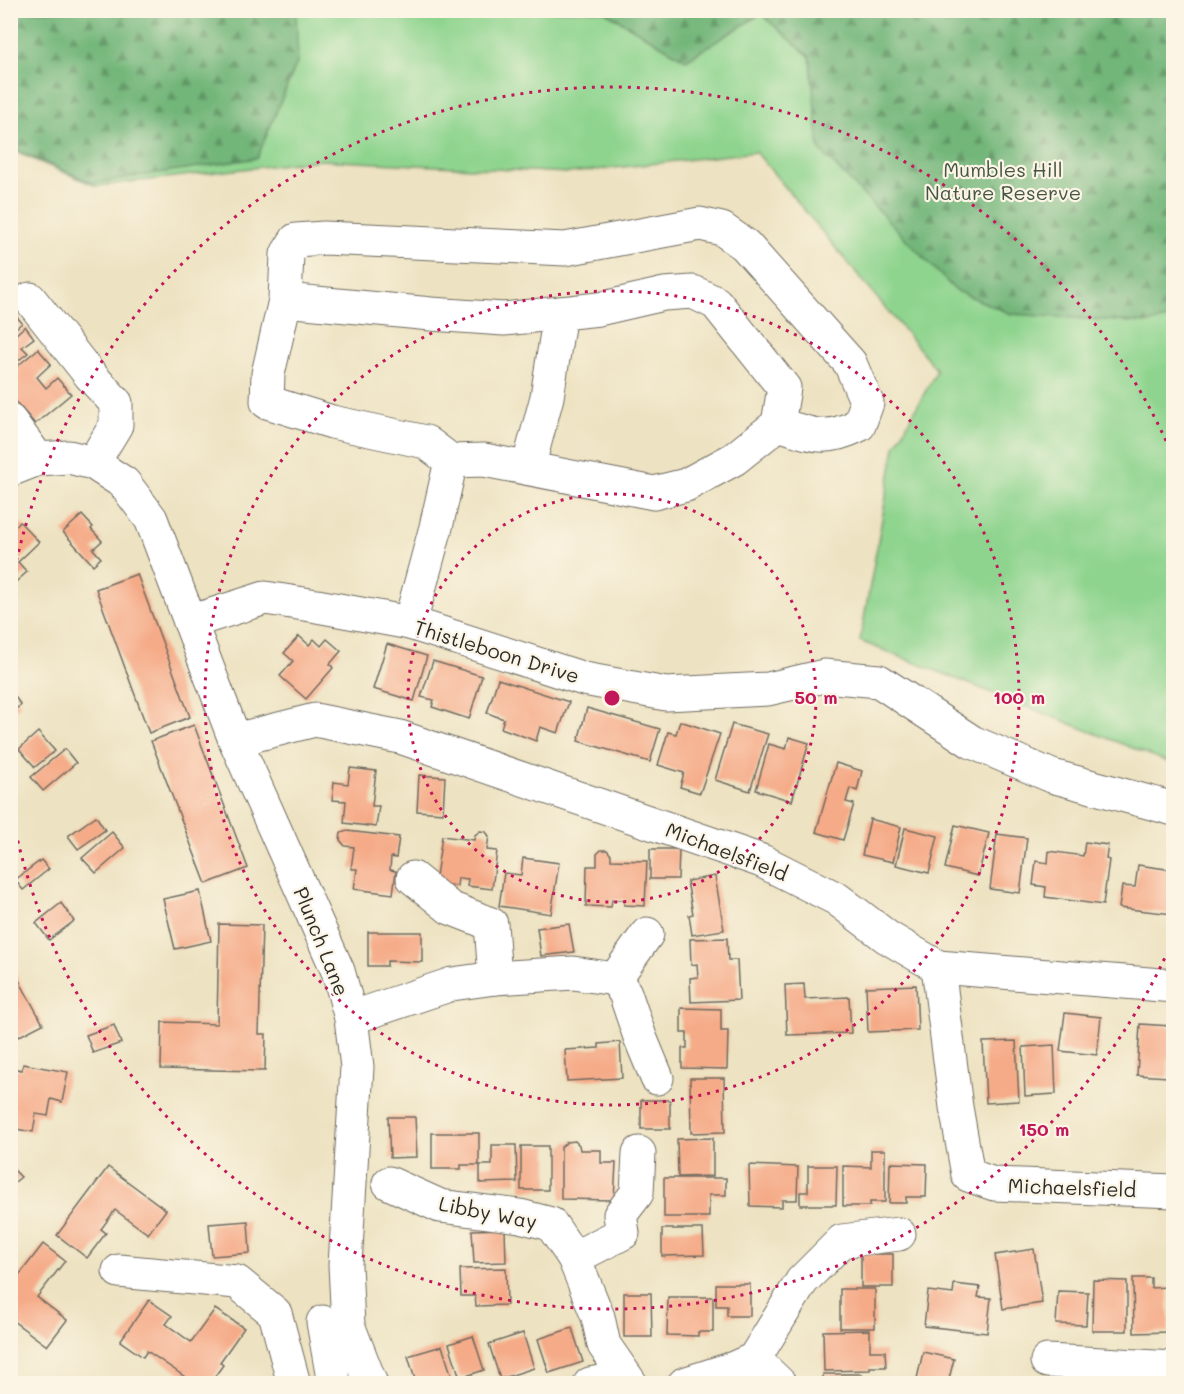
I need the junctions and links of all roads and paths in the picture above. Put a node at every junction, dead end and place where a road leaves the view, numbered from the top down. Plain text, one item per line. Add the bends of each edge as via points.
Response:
1 (30, 299) dead end
2 (285, 300) junction
3 (560, 313) junction
4 (10, 421) edge
5 (778, 424) junction
6 (451, 461) junction
7 (93, 463) junction
8 (24, 464) edge
9 (528, 468) junction
10 (190, 621) junction
11 (410, 623) junction
12 (235, 740) junction
13 (1173, 809) edge
14 (413, 878) dead end
15 (647, 934) dead end
16 (938, 966) junction
17 (495, 978) junction
18 (615, 979) junction
19 (1173, 986) edge
20 (351, 1018) junction
21 (657, 1078) dead end
22 (639, 1153) dead end
23 (389, 1183) dead end
24 (1173, 1191) edge
25 (898, 1234) dead end
26 (574, 1258) junction
27 (119, 1271) dead end
28 (323, 1322) dead end
29 (754, 1359) junction
30 (1047, 1361) dead end
31 (1173, 1368) edge
32 (628, 1380) edge
33 (294, 1383) edge
34 (334, 1383) edge
35 (371, 1383) edge
36 (590, 1383) edge
37 (684, 1383) edge
38 (780, 1383) edge

1 - 7 street via 116,403 116,425
2 - 3 street via 504,319
2 - 5 street via 287,254 296,240 566,249 700,224 722,229 745,245 850,363 867,403 859,425 843,433 819,437
2 - 6 street via 268,374 267,402 332,422 426,442
3 - 5 street via 693,292 716,303 784,388
3 - 9 street via 547,397
4 - 8 street
5 - 9 street via 734,459 686,486 654,493
6 - 9 street via 484,460
6 - 11 street
7 - 8 street via 69,457
7 - 10 street, Plunch Lane via 124,483 151,519
10 - 11 street, Thistleboon Drive via 265,598
10 - 12 street, Plunch Lane
11 - 13 street, Thistleboon Drive via 584,679 666,694 768,689 824,676 879,681 972,742 1052,776
12 - 16 street, Michaelsfield via 315,720 400,737 762,861 837,899 887,938
12 - 20 street, Plunch Lane via 338,971
14 - 17 street via 450,909 491,924
15 - 18 street
16 - 19 street
16 - 24 street, Michaelsfield via 968,1175 994,1184
17 - 18 street via 573,973
17 - 20 street via 452,984
18 - 21 street via 625,993
20 - 35 street, Plunch Lane via 357,1067 345,1265 348,1325
22 - 26 street via 637,1193 620,1215 622,1233
23 - 26 street, Libby Way via 440,1206 551,1224
25 - 29 street via 842,1241 802,1281
26 - 32 street, Libby Way via 598,1317 604,1345
27 - 33 street via 237,1282 275,1313
28 - 34 street
29 - 37 street
29 - 38 street
30 - 31 street
32 - 36 street

